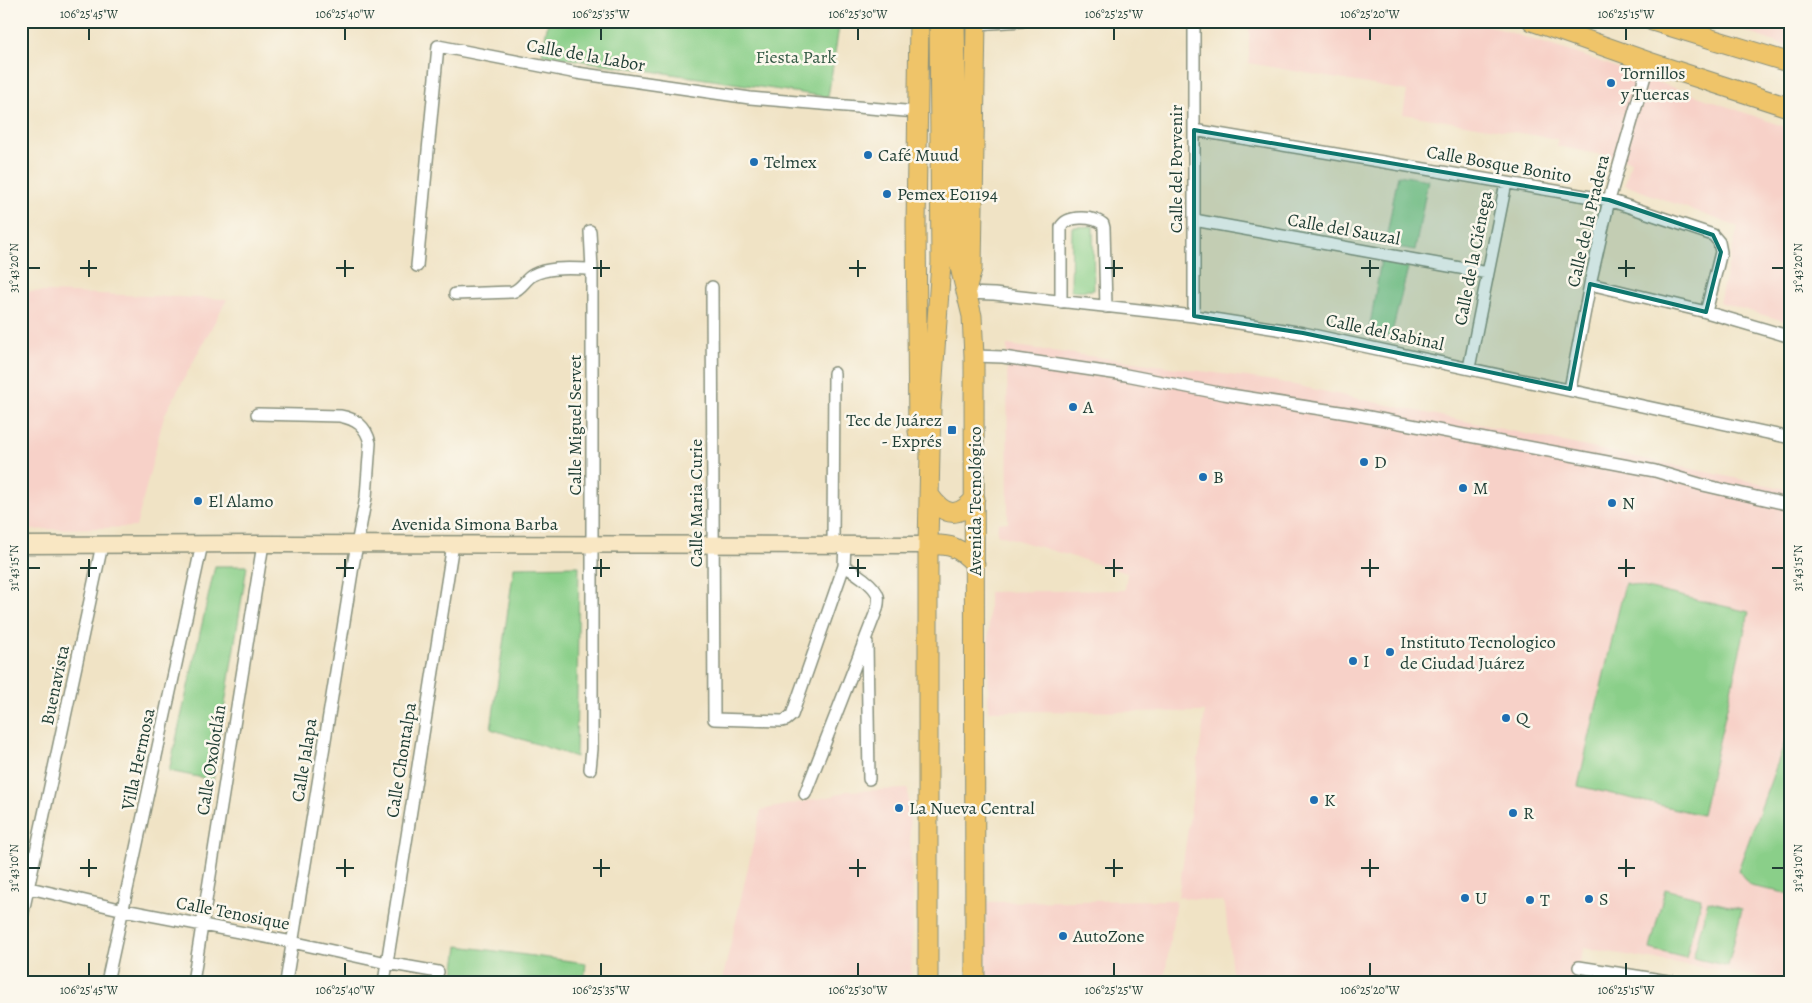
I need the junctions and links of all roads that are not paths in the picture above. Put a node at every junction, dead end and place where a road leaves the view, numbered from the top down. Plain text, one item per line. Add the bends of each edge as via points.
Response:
1 (919, 21) edge
2 (939, 21) edge
3 (955, 21) edge
4 (1022, 21) edge
5 (1194, 21) edge
6 (1532, 21) edge
7 (1652, 21) edge
8 (976, 22) edge
9 (1702, 28) edge
10 (1650, 62) junction
11 (1791, 63) edge
12 (1791, 108) edge
13 (917, 112) junction
14 (1194, 130) junction
15 (1506, 183) junction
16 (1609, 200) junction
17 (1194, 220) junction
18 (590, 231) dead end
19 (950, 263) junction
20 (417, 266) dead end
21 (592, 269) junction
22 (1488, 273) junction
23 (1590, 284) junction
24 (712, 287) dead end
25 (966, 293) junction
26 (454, 294) dead end
27 (1061, 302) junction
28 (1106, 307) junction
29 (1706, 312) junction
30 (1194, 316) junction
31 (1791, 337) edge
32 (974, 356) junction
33 (1469, 368) junction
34 (834, 373) dead end
35 (1570, 389) junction
36 (257, 414) dead end
37 (1791, 438) edge
38 (930, 496) junction
39 (975, 498) junction
40 (1791, 505) edge
41 (202, 544) junction
42 (263, 544) junction
43 (358, 544) junction
44 (452, 544) junction
45 (592, 544) junction
46 (102, 545) junction
47 (714, 545) junction
48 (839, 545) junction
49 (928, 545) junction
50 (21, 546) edge
51 (975, 564) junction
52 (844, 566) junction
53 (866, 636) junction
54 (590, 769) dead end
55 (869, 780) dead end
56 (805, 794) dead end
57 (25, 887) edge
58 (124, 910) junction
59 (21, 921) edge
60 (202, 925) junction
61 (292, 942) junction
62 (387, 963) junction
63 (1579, 967) dead end
64 (438, 972) dead end
65 (1621, 978) edge
66 (107, 982) edge
67 (193, 982) edge
68 (286, 982) edge
69 (384, 982) edge
70 (928, 982) edge
71 (975, 982) edge
72 (1674, 982) edge

1 - 13 main road
2 - 19 main road, Avenida Tecnológico
3 - 19 main road, Avenida Tecnológico
4 - 8 street
5 - 14 street, Calle del Porvenir
6 - 10 main road
7 - 9 main road
8 - 25 main road via 972,269
9 - 11 main road
10 - 12 main road
10 - 16 street, Calle de la Pradera
13 - 20 street, Calle de la Labor via 750,98 577,73 438,46
13 - 49 main road via 919,501
14 - 15 street, Calle Bosque Bonito
14 - 17 street, Calle del Porvenir
15 - 16 street, Calle Bosque Bonito
15 - 22 street, Calle de la Ciénega
16 - 23 street, Calle de la Pradera
16 - 29 street, Calle Bosque Bonito via 1716,238 1721,252
17 - 22 street, Calle del Sauzal
17 - 30 street, Calle del Porvenir
18 - 21 street, Calle Miguel Servet
19 - 25 main road, Avenida Tecnológico
19 - 38 main road, Avenida Tecnológico via 931,406
21 - 26 street via 536,274 512,292
21 - 45 street, Calle Miguel Servet
22 - 33 street, Calle de la Ciénega
23 - 29 street
23 - 35 street, Calle de la Pradera
24 - 47 street, Calle Maria Curie
25 - 27 street, Calle del Sabinal
25 - 32 main road, Avenida Tecnológico via 972,316
27 - 28 street, Calle del Sabinal
27 - 28 street via 1061,227 1069,219 1094,219 1104,228
28 - 30 street, Calle del Sabinal
29 - 31 street
30 - 33 street, Calle del Sabinal via 1303,333
32 - 39 main road, Avenida Tecnológico
32 - 40 street via 1126,375 1354,414 1655,471 1703,486
33 - 35 street, Calle del Sabinal
34 - 48 street
35 - 37 street, Calle del Sabinal
36 - 43 street, Calle Jalapa via 340,416 363,427 370,442 370,459
38 - 39 main road via 942,509 955,513 968,507
38 - 49 main road, Avenida Tecnológico
39 - 51 main road, Avenida Tecnológico
41 - 42 main road, Avenida Simona Barba
41 - 46 main road, Avenida Simona Barba
41 - 58 street, Villa Hermosa
42 - 43 main road, Avenida Simona Barba
42 - 60 street, Calle Oxolotlán
43 - 44 main road, Avenida Simona Barba
43 - 61 street, Calle Jalapa
44 - 45 main road, Avenida Simona Barba
44 - 62 street, Calle Chontalpa
45 - 47 main road, Avenida Simona Barba
45 - 54 street, Calle Miguel Servet
46 - 50 main road, Avenida Simona Barba
46 - 57 street, Buenavista
47 - 48 main road, Avenida Simona Barba
47 - 52 street, Calle Maria Curie via 714,719 786,720 792,714
48 - 49 main road, Avenida Simona Barba
48 - 52 street
49 - 51 main road via 942,544 958,549
49 - 70 main road, Avenida Tecnológico
51 - 71 main road, Avenida Tecnológico
52 - 53 street via 859,574 878,594 877,609
53 - 55 street
53 - 56 street
57 - 58 street, Calle Tenosique
57 - 59 street, Buenavista
58 - 60 street, Calle Tenosique
58 - 66 street, Villa Hermosa
60 - 61 street, Calle Tenosique
60 - 67 street, Calle Oxolotlán
61 - 62 street, Calle Tenosique
61 - 68 street, Calle Jalapa
62 - 64 street, Calle Tenosique
62 - 69 street, Calle Chontalpa
63 - 65 street
65 - 72 street

